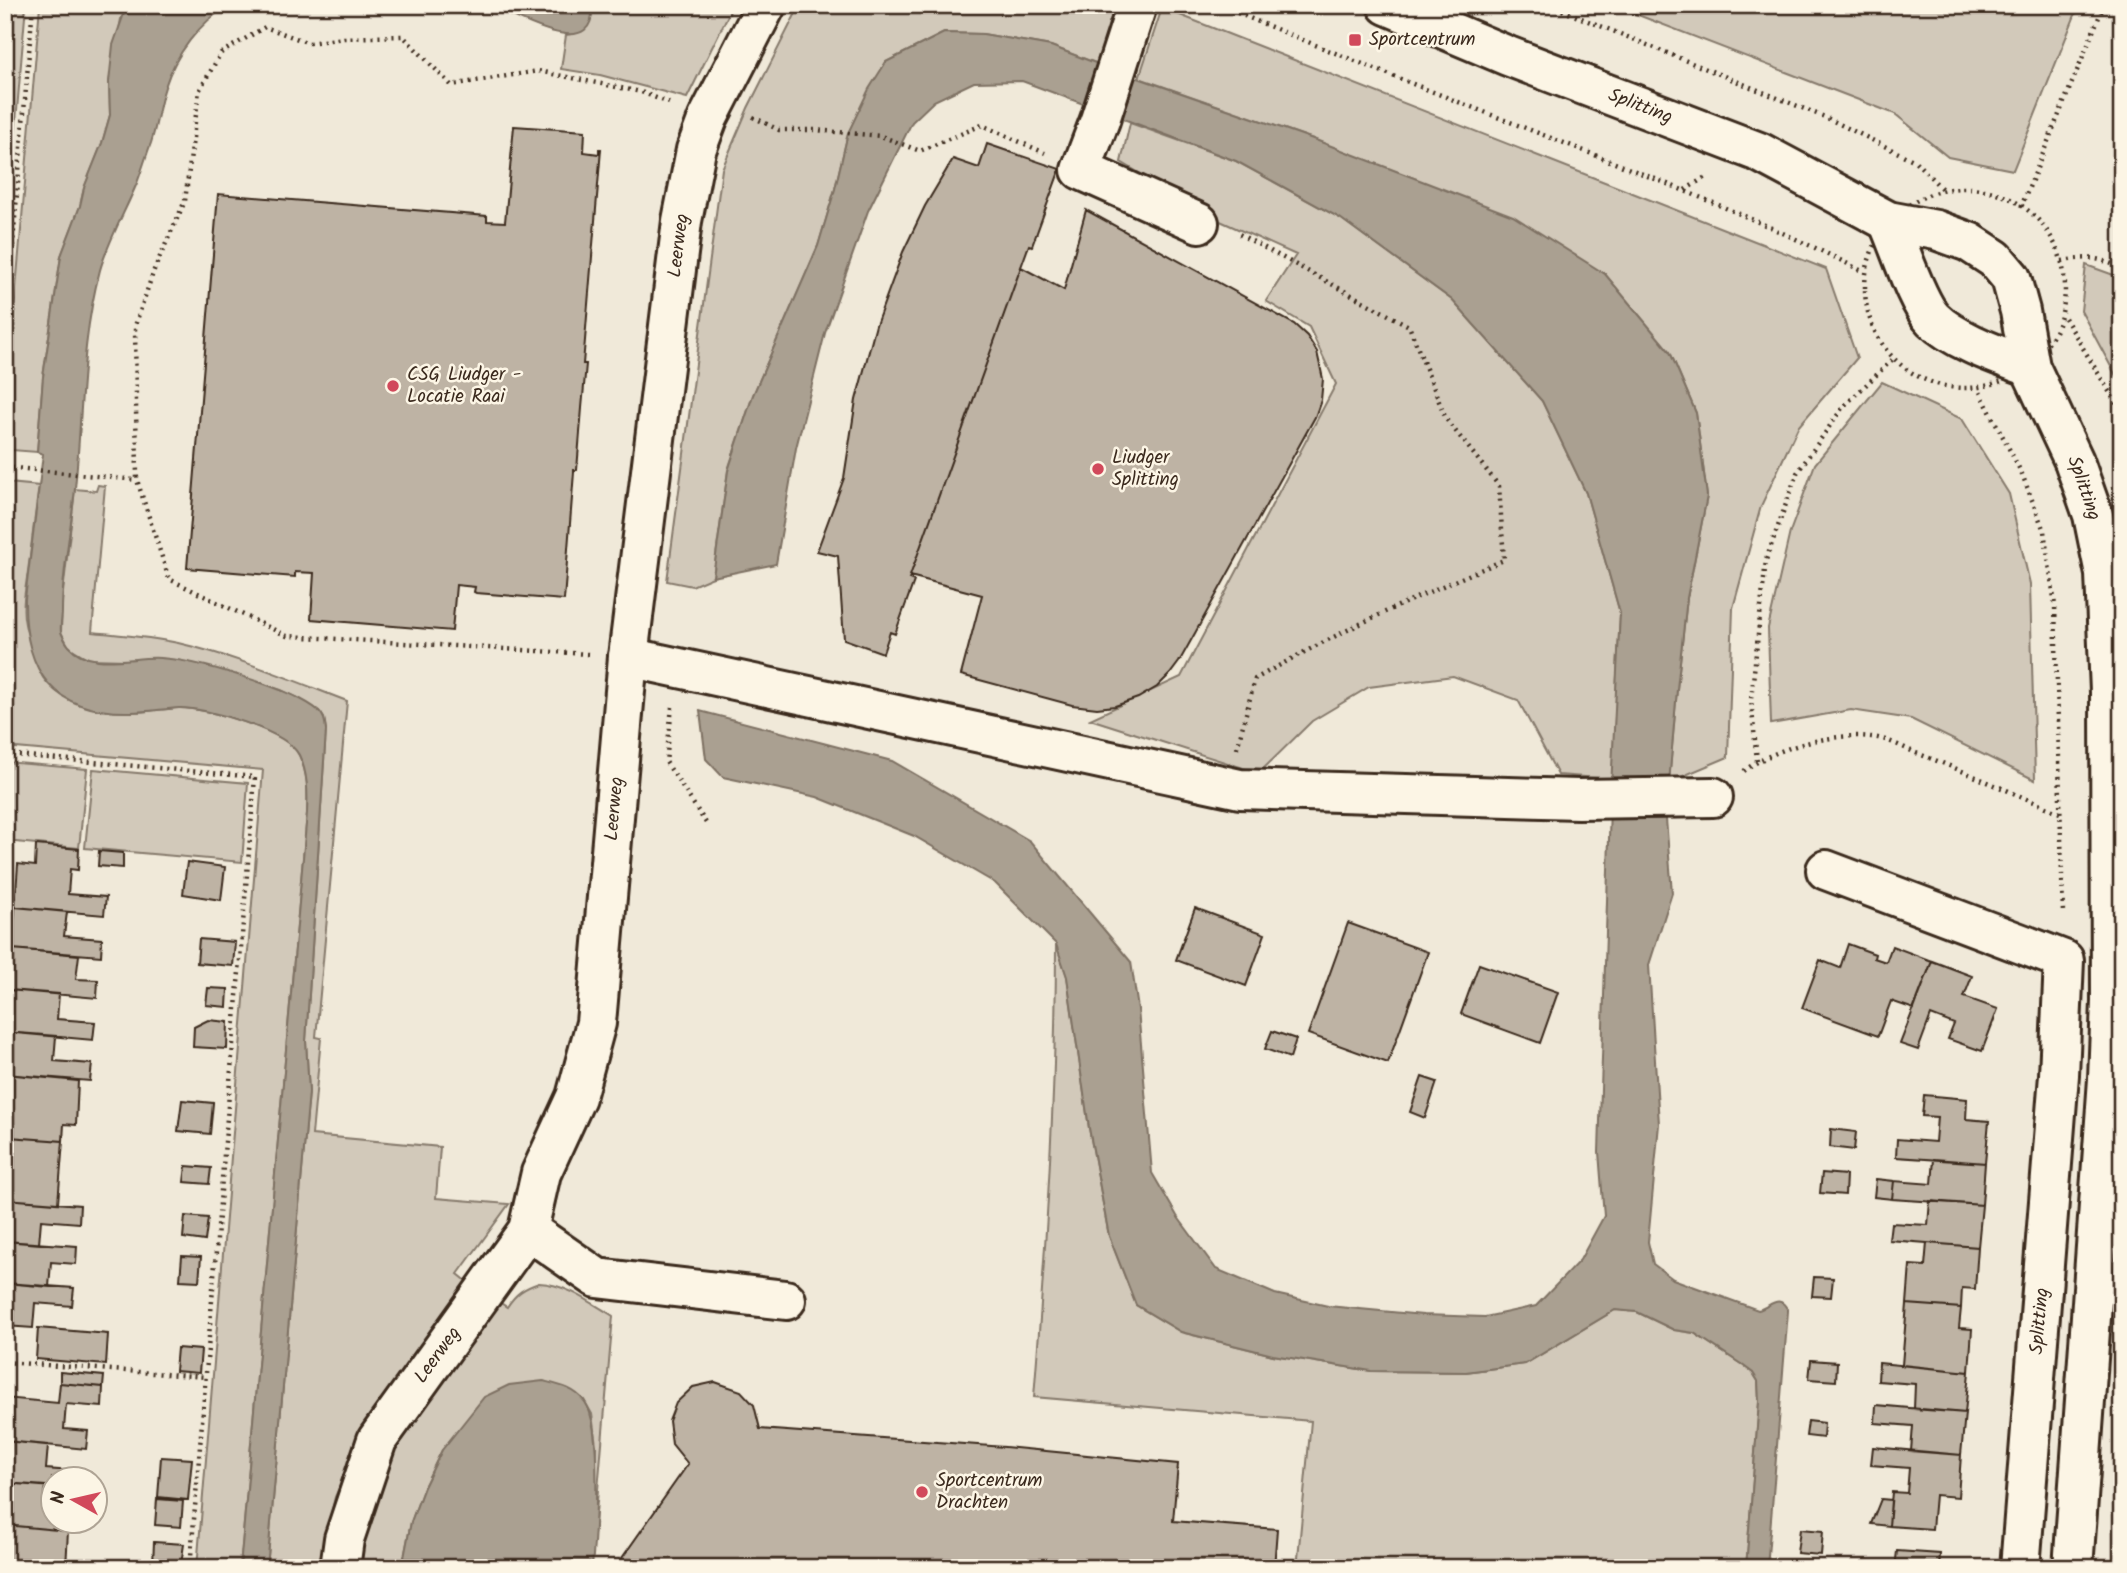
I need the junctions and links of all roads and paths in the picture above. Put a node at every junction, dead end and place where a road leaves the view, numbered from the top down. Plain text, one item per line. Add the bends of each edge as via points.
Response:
1 (33, 5) edge
2 (766, 5) edge
3 (1137, 5) edge
4 (1219, 5) edge
5 (1387, 5) edge
6 (1549, 5) edge
7 (2104, 5) edge
8 (713, 109) junction
9 (1080, 170) junction
10 (2021, 207) junction
11 (1888, 221) junction
12 (1199, 223) joint
13 (2062, 261) junction
14 (2122, 269) edge
15 (1866, 273) dead end
16 (5, 337) edge
17 (1894, 358) dead end
18 (2030, 367) junction
19 (1978, 388) dead end
20 (2122, 417) edge
21 (5, 467) edge
22 (137, 480) junction
23 (628, 657) junction
24 (676, 667) junction
25 (5, 754) edge
26 (1757, 761) junction
27 (1227, 786) junction
28 (1713, 797) joint
29 (2060, 813) junction
30 (706, 823) dead end
31 (1826, 870) dead end
32 (2064, 960) junction
33 (2059, 1075) junction
34 (2115, 1080) edge
35 (528, 1230) junction
36 (786, 1300) dead end
37 (5, 1362) edge
38 (206, 1377) junction
39 (190, 1568) edge
40 (340, 1568) edge
41 (2020, 1568) edge
42 (2073, 1568) edge

1 - 16 path
2 - 8 main road, Leerweg
3 - 9 main road
4 - 15 path via 1684,190
5 - 11 main road, Splitting via 1759,152
6 - 10 path via 1862,134 1915,161 1942,190 1983,190 2003,195
7 - 10 path
8 - 9 path via 779,130 881,136 920,151 982,125
8 - 22 path via 538,71 451,85 403,36 309,43 265,27 221,53 199,90 185,201 135,326
8 - 23 main road, Leerweg via 696,150 682,221
9 - 12 main road
10 - 13 path via 2039,221
11 - 18 main road via 1933,319 1961,338
11 - 18 main road, Splitting via 1936,230 1969,242 1995,259 2011,278
12 - 27 path via 1238,233 1409,326 1447,419 1499,486 1504,560 1425,592 1255,679
13 - 14 path via 2088,257
13 - 20 path via 2065,318
17 - 26 path via 1843,407 1797,473 1766,560 1751,700
18 - 34 main road, Splitting via 2074,461 2093,515 2105,574
19 - 29 path via 2022,474 2044,531 2055,605
21 - 22 path
22 - 23 path via 169,579 287,636
23 - 24 main road
23 - 35 main road, Leerweg via 596,1023 576,1097 541,1172
24 - 27 main road
24 - 30 path via 666,762
25 - 38 path via 255,777
26 - 28 path
26 - 29 path via 1818,740 1874,737
27 - 28 main road via 1578,799
29 - 32 path
31 - 32 main road
32 - 33 main road, Splitting
33 - 34 main road
33 - 41 main road, Splitting
34 - 42 main road, Splitting
35 - 36 main road via 597,1278
35 - 40 main road, Leerweg via 377,1440 344,1539
37 - 38 path
38 - 39 path

